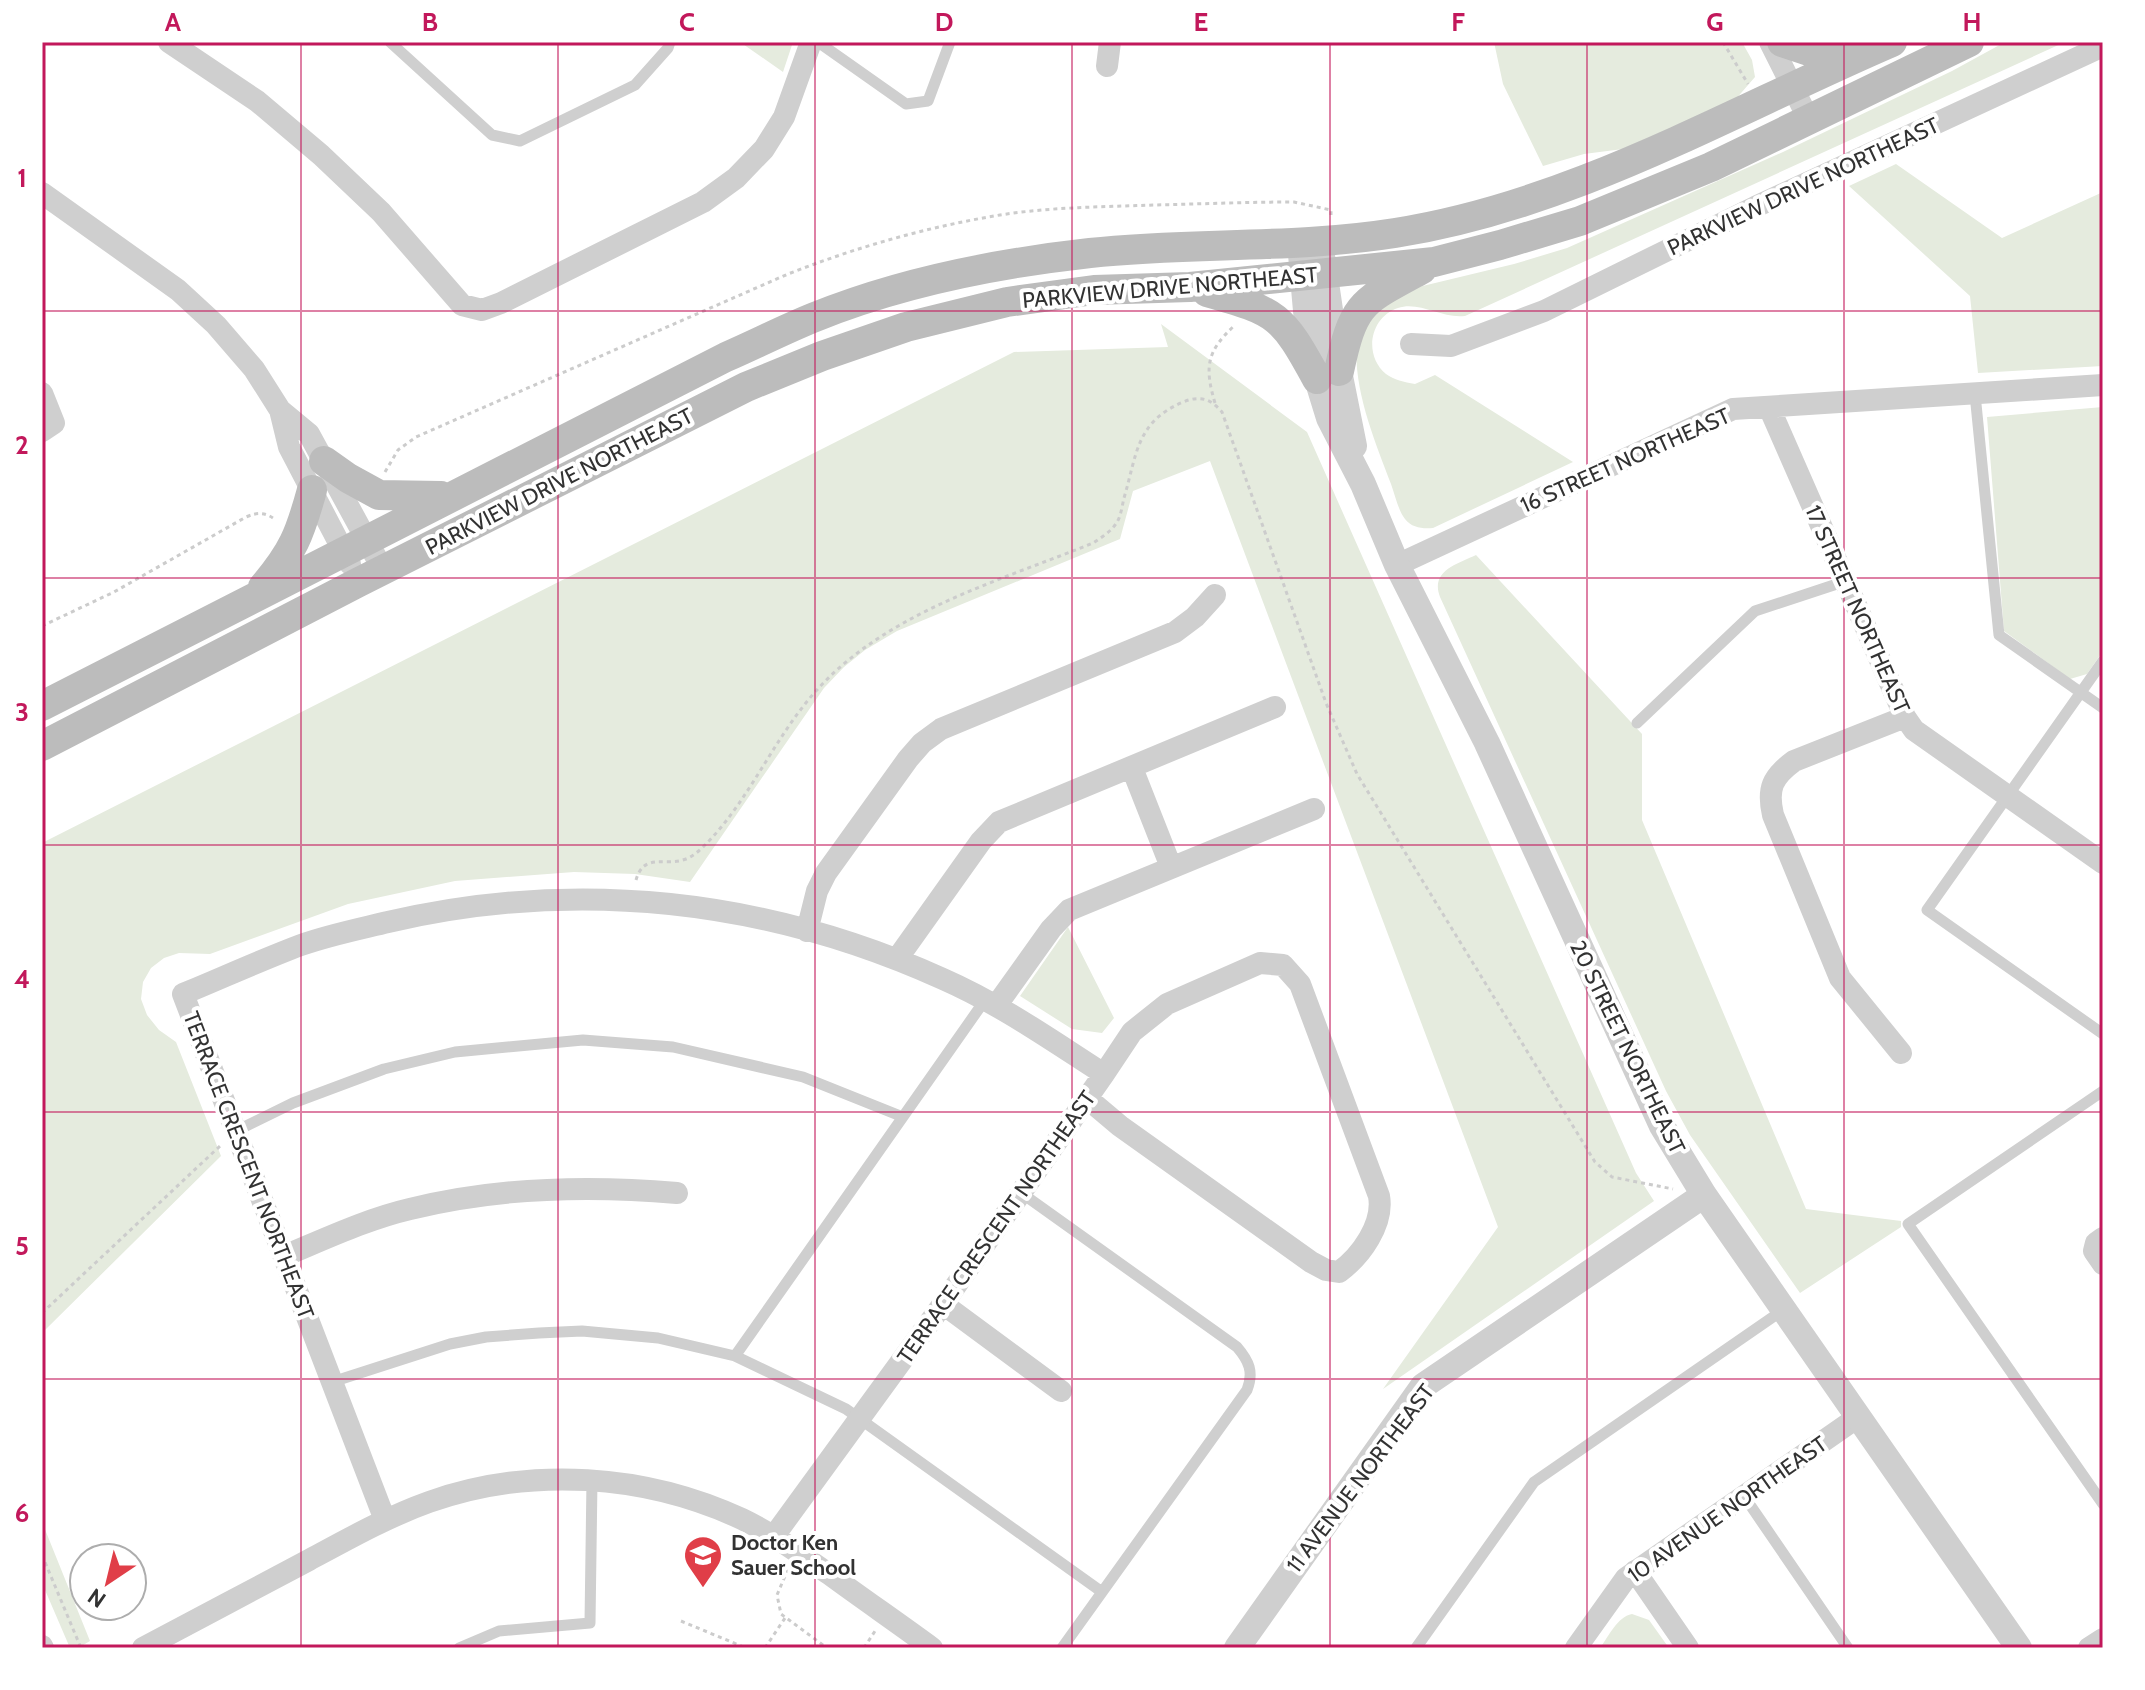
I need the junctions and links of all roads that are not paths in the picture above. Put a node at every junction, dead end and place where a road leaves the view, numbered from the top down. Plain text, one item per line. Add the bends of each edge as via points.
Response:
1 (169, 42) edge
2 (390, 42) edge
3 (670, 42) edge
4 (811, 42) edge
5 (818, 42) edge
6 (950, 42) edge
7 (1110, 42) edge
8 (1770, 42) edge
9 (1782, 42) edge
10 (1969, 42) edge
11 (1885, 45) edge
12 (2103, 46) edge
13 (1107, 66) dead end
14 (1793, 86) junction
15 (1809, 120) junction
16 (42, 193) edge
17 (1310, 242) junction
18 (1434, 262) junction
19 (1313, 275) junction
20 (1190, 287) junction
21 (1411, 344) dead end
22 (1328, 375) junction
23 (2103, 385) edge
24 (42, 393) edge
25 (1975, 394) junction
26 (1769, 407) junction
27 (280, 410) junction
28 (42, 431) edge
29 (324, 461) junction
30 (312, 490) junction
31 (451, 496) junction
32 (355, 546) junction
33 (1397, 565) junction
34 (371, 576) junction
35 (1846, 581) junction
36 (1215, 595) dead end
37 (252, 598) junction
38 (2103, 661) edge
39 (2081, 692) junction
40 (42, 706) edge
41 (1275, 707) dead end
42 (2103, 708) edge
43 (1905, 717) junction
44 (1637, 723) dead end
45 (42, 746) edge
46 (1132, 768) junction
47 (2008, 796) junction
48 (1314, 809) dead end
49 (2103, 863) edge
50 (1171, 867) junction
51 (807, 931) junction
52 (897, 959) junction
53 (991, 1003) junction
54 (2103, 1034) edge
55 (1901, 1053) dead end
56 (1104, 1074) junction
57 (2103, 1091) edge
58 (1088, 1099) junction
59 (903, 1117) junction
60 (236, 1131) junction
61 (1020, 1192) junction
62 (677, 1193) dead end
63 (1704, 1195) junction
64 (2103, 1238) edge
65 (284, 1256) junction
66 (2103, 1264) edge
67 (943, 1304) junction
68 (1784, 1310) junction
69 (735, 1356) junction
70 (332, 1382) junction
71 (1061, 1391) dead end
72 (1858, 1417) junction
73 (860, 1418) junction
74 (592, 1480) junction
75 (1744, 1496) junction
76 (2103, 1504) edge
77 (385, 1520) junction
78 (774, 1536) junction
79 (1635, 1571) junction
80 (1102, 1592) junction
81 (2103, 1639) edge
82 (143, 1648) edge
83 (459, 1648) edge
84 (932, 1648) edge
85 (1062, 1648) edge
86 (1237, 1648) edge
87 (1416, 1648) edge
88 (1576, 1648) edge
89 (1688, 1648) edge
90 (1848, 1648) edge
91 (2019, 1648) edge
92 (2089, 1648) edge

1 - 4 street via 257,101 321,155 381,212 462,305 482,310 703,202 736,178 764,149 784,117
2 - 3 lane via 492,135 520,141 635,85
5 - 6 lane via 906,104 928,101
7 - 13 street
8 - 14 street
9 - 11 main road via 1812,52 1840,53
10 - 15 main road, PARKVIEW DRIVE NORTHEAST
11 - 14 main road, PARKVIEW DRIVE NORTHEAST
12 - 21 street, PARKVIEW DRIVE NORTHEAST via 1544,311 1451,346
14 - 15 street
14 - 17 main road, PARKVIEW DRIVE NORTHEAST via 1569,187 1397,233
15 - 18 main road, PARKVIEW DRIVE NORTHEAST via 1580,221
16 - 27 street via 178,290 254,369
17 - 19 street, 20 STREET NORTHEAST
17 - 31 main road, PARKVIEW DRIVE NORTHEAST via 1091,253 902,289 817,316 739,351
18 - 19 main road, PARKVIEW DRIVE NORTHEAST
18 - 22 main road via 1374,295 1360,309
19 - 20 main road, PARKVIEW DRIVE NORTHEAST
19 - 22 street, 20 STREET NORTHEAST via 1308,333
20 - 22 main road via 1276,317
20 - 34 main road, PARKVIEW DRIVE NORTHEAST via 1094,290 1007,302 906,327 822,356 746,387
22 - 33 street, 20 STREET NORTHEAST via 1363,484
23 - 25 street, 16 STREET NORTHEAST
24 - 28 street via 54,423
25 - 26 street, 16 STREET NORTHEAST
25 - 39 lane via 1999,635
26 - 33 street, 16 STREET NORTHEAST via 1733,409
26 - 35 street, 17 STREET NORTHEAST
27 - 29 street via 309,434
27 - 30 street via 289,447
29 - 31 main road via 379,495
29 - 32 street
30 - 32 street
30 - 37 main road via 299,536 284,563
31 - 32 main road, PARKVIEW DRIVE NORTHEAST
32 - 34 street
32 - 37 main road, PARKVIEW DRIVE NORTHEAST
33 - 63 street, 20 STREET NORTHEAST via 1487,743 1662,1126
34 - 45 main road, PARKVIEW DRIVE NORTHEAST
35 - 43 street, 17 STREET NORTHEAST
35 - 44 lane via 1755,611
36 - 51 street via 1175,632 941,729 922,743 826,873
37 - 40 main road, PARKVIEW DRIVE NORTHEAST
38 - 39 lane
39 - 42 lane
39 - 47 lane
41 - 46 street
43 - 47 street, 17 STREET NORTHEAST via 1914,730
43 - 55 street via 1794,761 1771,783 1769,798 1840,978
46 - 50 street
46 - 52 street via 999,822
47 - 49 street, 17 STREET NORTHEAST
47 - 54 lane via 1927,910
48 - 50 street
50 - 53 street via 1069,910
51 - 52 street, TERRACE CRESCENT NORTHEAST
51 - 60 street, TERRACE CRESCENT NORTHEAST via 692,906 577,898 451,908 300,945 183,994
52 - 53 street, TERRACE CRESCENT NORTHEAST
53 - 56 street, TERRACE CRESCENT NORTHEAST
53 - 59 lane
56 - 58 street, TERRACE CRESCENT NORTHEAST
56 - 58 street via 1132,1032 1167,1004 1260,963 1283,965 1300,984 1379,1196 1376,1226 1349,1265 1339,1272 1326,1270
57 - 76 lane via 1908,1224
58 - 61 street, TERRACE CRESCENT NORTHEAST
59 - 60 lane via 803,1077 673,1047 583,1040 455,1052 384,1069
59 - 69 lane
60 - 65 street, TERRACE CRESCENT NORTHEAST
61 - 67 street, TERRACE CRESCENT NORTHEAST
61 - 80 lane via 1237,1347 1250,1367 1247,1390
62 - 65 street via 498,1191 409,1209
63 - 68 street, 20 STREET NORTHEAST
63 - 86 street, 11 AVENUE NORTHEAST via 1423,1386
64 - 66 street via 2094,1251
65 - 70 street, TERRACE CRESCENT NORTHEAST
67 - 71 street
67 - 73 street, TERRACE CRESCENT NORTHEAST
68 - 72 street, 20 STREET NORTHEAST
68 - 87 lane via 1534,1482
69 - 70 lane via 658,1338 539,1333 450,1344
69 - 73 lane
70 - 77 street, TERRACE CRESCENT NORTHEAST
72 - 75 street, 10 AVENUE NORTHEAST
72 - 91 street, 20 STREET NORTHEAST
73 - 78 street, TERRACE CRESCENT NORTHEAST
73 - 80 lane
74 - 77 street via 475,1490
74 - 78 street via 674,1493
74 - 83 lane via 590,1623 499,1631
75 - 79 street, 10 AVENUE NORTHEAST
75 - 90 lane
77 - 82 street
78 - 84 street
79 - 88 street, 10 AVENUE NORTHEAST
79 - 89 street
80 - 85 lane
81 - 92 street

